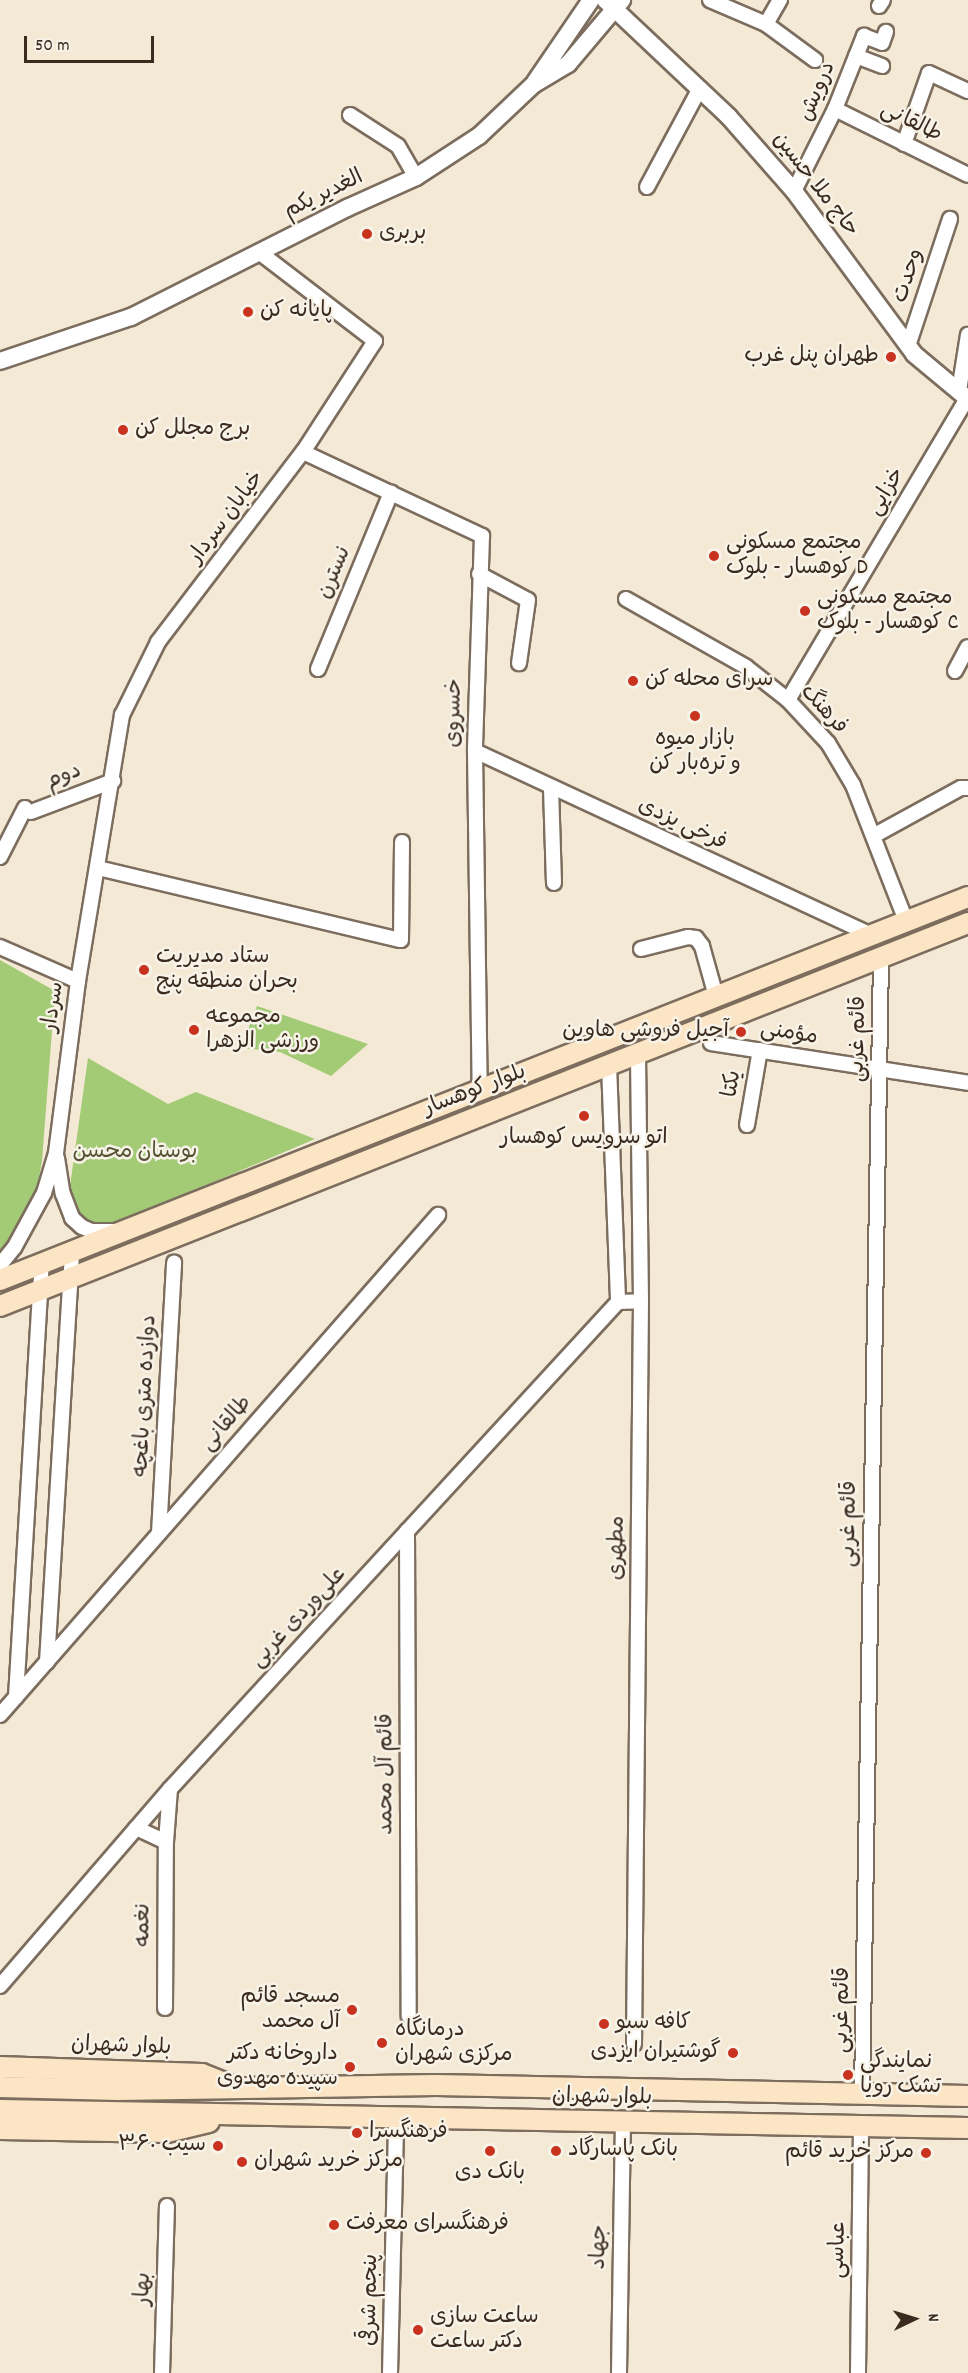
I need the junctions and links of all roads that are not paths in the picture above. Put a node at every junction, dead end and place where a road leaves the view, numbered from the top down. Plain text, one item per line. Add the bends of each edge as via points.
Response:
1 (591, 0) edge
2 (711, 0) edge
3 (780, 0) edge
4 (614, 3) edge
5 (766, 24) junction
6 (886, 32) dead end
7 (856, 56) junction
8 (815, 60) dead end
9 (882, 66) dead end
10 (533, 85) junction
11 (700, 88) junction
12 (968, 91) edge
13 (835, 109) junction
14 (350, 115) dead end
15 (904, 144) junction
16 (968, 175) edge
17 (416, 177) junction
18 (647, 187) dead end
19 (794, 191) junction
20 (950, 219) dead end
21 (259, 252) junction
22 (968, 335) edge
23 (908, 346) junction
24 (0, 361) edge
25 (965, 396) edge
26 (303, 452) junction
27 (391, 493) junction
28 (480, 574) junction
29 (627, 599) dead end
30 (968, 646) edge
31 (519, 663) dead end
32 (318, 669) dead end
33 (955, 671) dead end
34 (788, 700) junction
35 (475, 751) junction
36 (113, 781) junction
37 (551, 788) junction
38 (968, 788) edge
39 (875, 835) junction
40 (402, 842) dead end
41 (0, 857) edge
42 (98, 868) junction
43 (554, 884) dead end
44 (968, 897) edge
45 (906, 921) junction
46 (968, 923) edge
47 (872, 935) junction
48 (0, 947) edge
49 (641, 949) dead end
50 (881, 957) junction
51 (78, 981) junction
52 (716, 996) junction
53 (711, 1043) dead end
54 (760, 1050) junction
55 (638, 1053) junction
56 (609, 1065) junction
57 (879, 1069) junction
58 (968, 1083) edge
59 (480, 1089) junction
60 (747, 1125) dead end
61 (56, 1153) junction
62 (438, 1215) dead end
63 (119, 1231) junction
64 (72, 1250) junction
65 (174, 1262) dead end
66 (42, 1263) junction
67 (0, 1265) edge
68 (69, 1278) junction
69 (0, 1280) edge
70 (40, 1290) junction
71 (641, 1301) junction
72 (618, 1302) junction
73 (0, 1306) edge
74 (407, 1531) junction
75 (159, 1533) junction
76 (47, 1662) junction
77 (16, 1697) junction
78 (0, 1715) edge
79 (170, 1789) junction
80 (136, 1828) junction
81 (166, 1842) junction
82 (0, 1986) edge
83 (165, 2008) dead end
84 (409, 2016) dead end
85 (634, 2044) dead end
86 (0, 2067) edge
87 (0, 2087) edge
88 (238, 2088) junction
89 (862, 2092) junction
90 (968, 2096) edge
91 (0, 2110) edge
92 (236, 2115) junction
93 (396, 2119) junction
94 (623, 2122) junction
95 (861, 2127) junction
96 (968, 2128) edge
97 (0, 2129) edge
98 (167, 2206) dead end
99 (162, 2373) edge
100 (390, 2373) edge
101 (619, 2373) edge
102 (858, 2373) edge

1 - 10 street
2 - 5 street
3 - 5 street
4 - 10 street, الغدیر یکم via 568,64
4 - 11 street, حاج ملا حسین
5 - 8 street
6 - 7 street, درویش via 882,43 864,36
7 - 9 street
7 - 13 street, درویش
10 - 17 street, الغدیر یکم via 479,135
11 - 18 street
11 - 19 street, حاج ملا حسین
12 - 15 street via 929,73
13 - 15 street, طالقانی
13 - 19 street, درویش
14 - 17 street via 398,146
15 - 16 street, طالقانی
17 - 21 street, الغدیر یکم
19 - 23 street, حاج ملا حسین
20 - 23 street, وحدت
21 - 24 street, الغدیر یکم via 131,317
21 - 26 street, خیابان سردار via 375,341
22 - 25 street
23 - 25 street, حاج ملا حسین
25 - 34 street, خزایی
26 - 27 street, خسروی
26 - 36 street, خیابان سردار via 158,642 122,715
27 - 28 street, خسروی via 482,536
27 - 32 street, نسترن
28 - 31 street via 528,600
28 - 35 street, خسروی
29 - 34 street, فرهنگ via 746,667
30 - 33 street
34 - 39 street, فرهنگ via 828,742
35 - 37 street, فرخی یزدی
35 - 59 street, خسروی
36 - 41 street, دوم via 28,810
36 - 42 street, خیابان سردار
37 - 43 street
37 - 47 street, فرخی یزدی
38 - 39 street via 961,788
39 - 45 street, فرهنگ
40 - 42 street via 401,940
42 - 51 street, سردار
44 - 45 main road, بلوار کوهسار
45 - 47 main road, بلوار کوهسار
46 - 50 main road, بلوار کوهسار
47 - 52 main road, بلوار کوهسار
48 - 51 street
49 - 52 street via 696,938 702,946
50 - 55 main road, بلوار کوهسار
50 - 57 street, قائم غربی
51 - 61 street, سردار
52 - 59 main road, بلوار کوهسار
53 - 54 street, مؤمنی
54 - 57 street, مؤمنی
54 - 60 street, یکتا
55 - 56 main road, بلوار کوهسار
55 - 71 street, مطهری
56 - 68 main road, بلوار کوهسار
56 - 72 street
57 - 58 street, مؤمنی
57 - 89 street, قائم غربی
59 - 63 main road, بلوار کوهسار
61 - 63 street, سردار via 63,1194 72,1218 92,1231
61 - 67 street, سردار via 44,1193 14,1248
62 - 75 street, طالقانی
63 - 64 main road, بلوار کوهسار
64 - 66 main road, بلوار کوهسار
64 - 68 street
65 - 75 street, دوازده متری باغچه
66 - 69 main road, بلوار کوهسار
66 - 70 street
68 - 70 main road, بلوار کوهسار
68 - 76 street
70 - 73 main road, بلوار کوهسار
70 - 77 street
71 - 72 street
71 - 85 street, مطهری
72 - 74 street, علی‌وردی غربی
74 - 79 street, علی‌وردی غربی
74 - 84 street, قائم آل محمد
75 - 76 street, طالقانی
76 - 77 street, طالقانی
77 - 78 street, طالقانی
79 - 80 street, علی‌وردی غربی
79 - 81 street, نغمه
80 - 81 street
80 - 82 street, علی‌وردی غربی
81 - 83 street, نغمه
86 - 88 main road, بلوار شهران via 202,2074
87 - 88 main road, بلوار شهران
88 - 89 main road, بلوار شهران via 418,2085
89 - 90 main road, بلوار شهران
91 - 92 main road, بلوار شهران
92 - 93 main road, بلوار شهران
92 - 97 main road, بلوار شهران via 167,2132
93 - 94 main road, بلوار شهران
93 - 100 street, پنجم شرقی
94 - 95 main road, بلوار شهران
94 - 101 street, جهاد
95 - 96 main road, بلوار شهران
95 - 102 street, عباسی
98 - 99 street, بهار

